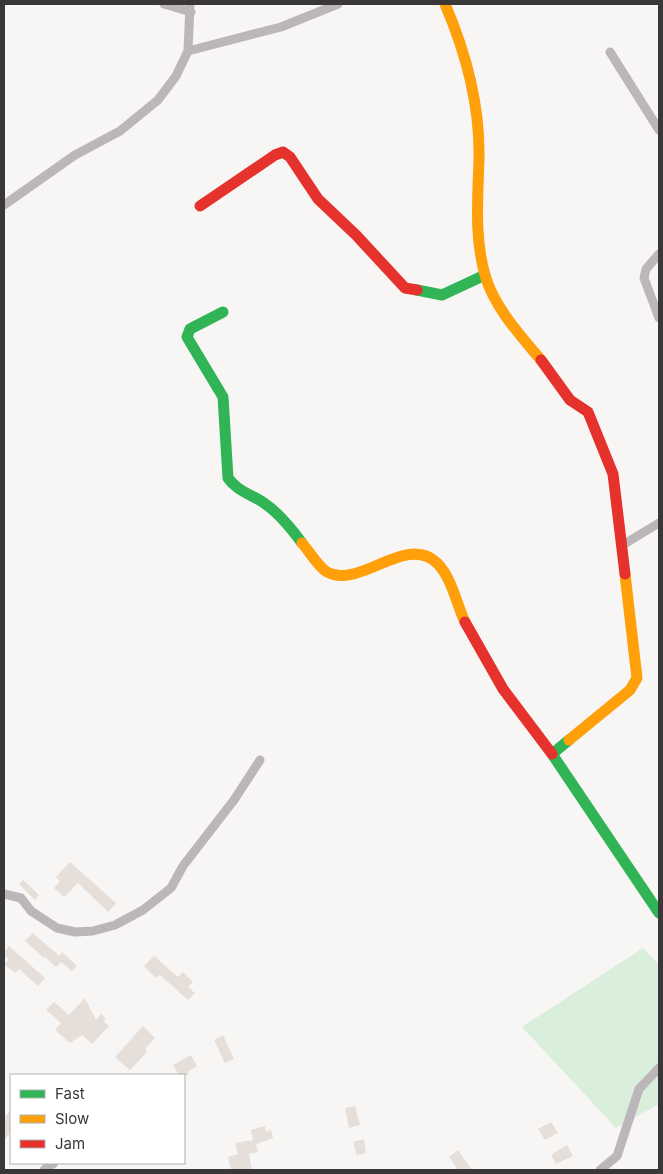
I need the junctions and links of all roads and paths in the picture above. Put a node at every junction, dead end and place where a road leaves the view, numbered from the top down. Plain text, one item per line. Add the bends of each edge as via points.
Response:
1 (164, 4) edge
2 (338, 4) edge
3 (445, 4) edge
4 (191, 8) edge
5 (188, 51) junction
6 (610, 52) dead end
7 (659, 130) edge
8 (4, 205) edge
9 (200, 206) dead end
10 (659, 254) edge
11 (485, 275) junction
12 (223, 312) dead end
13 (659, 318) edge
14 (659, 523) edge
15 (621, 546) junction
16 (552, 754) junction
17 (260, 760) dead end
18 (4, 894) edge
19 (659, 913) edge
20 (659, 1068) edge
21 (600, 1170) edge

1 - 4 street
2 - 5 street via 281,27
3 - 11 street via 456,30 473,95 479,157 476,222
4 - 5 street
5 - 8 street via 176,76 158,100 140,116 120,131 75,155
6 - 7 street
9 - 11 street via 283,152 290,157 318,199 405,288 442,295
10 - 13 street via 646,268 644,278
11 - 15 street via 496,301 520,335 570,400 590,416 613,474
12 - 16 street via 190,329 187,337 223,397 228,478 233,486 268,506 287,523 327,572 336,576 411,554 430,557 440,565 489,668
14 - 15 street
15 - 16 street via 638,673 636,682
16 - 19 street
17 - 18 street via 183,866 171,888 143,910 115,925 74,932 57,928 31,910 21,898
20 - 21 street via 639,1089 618,1156

